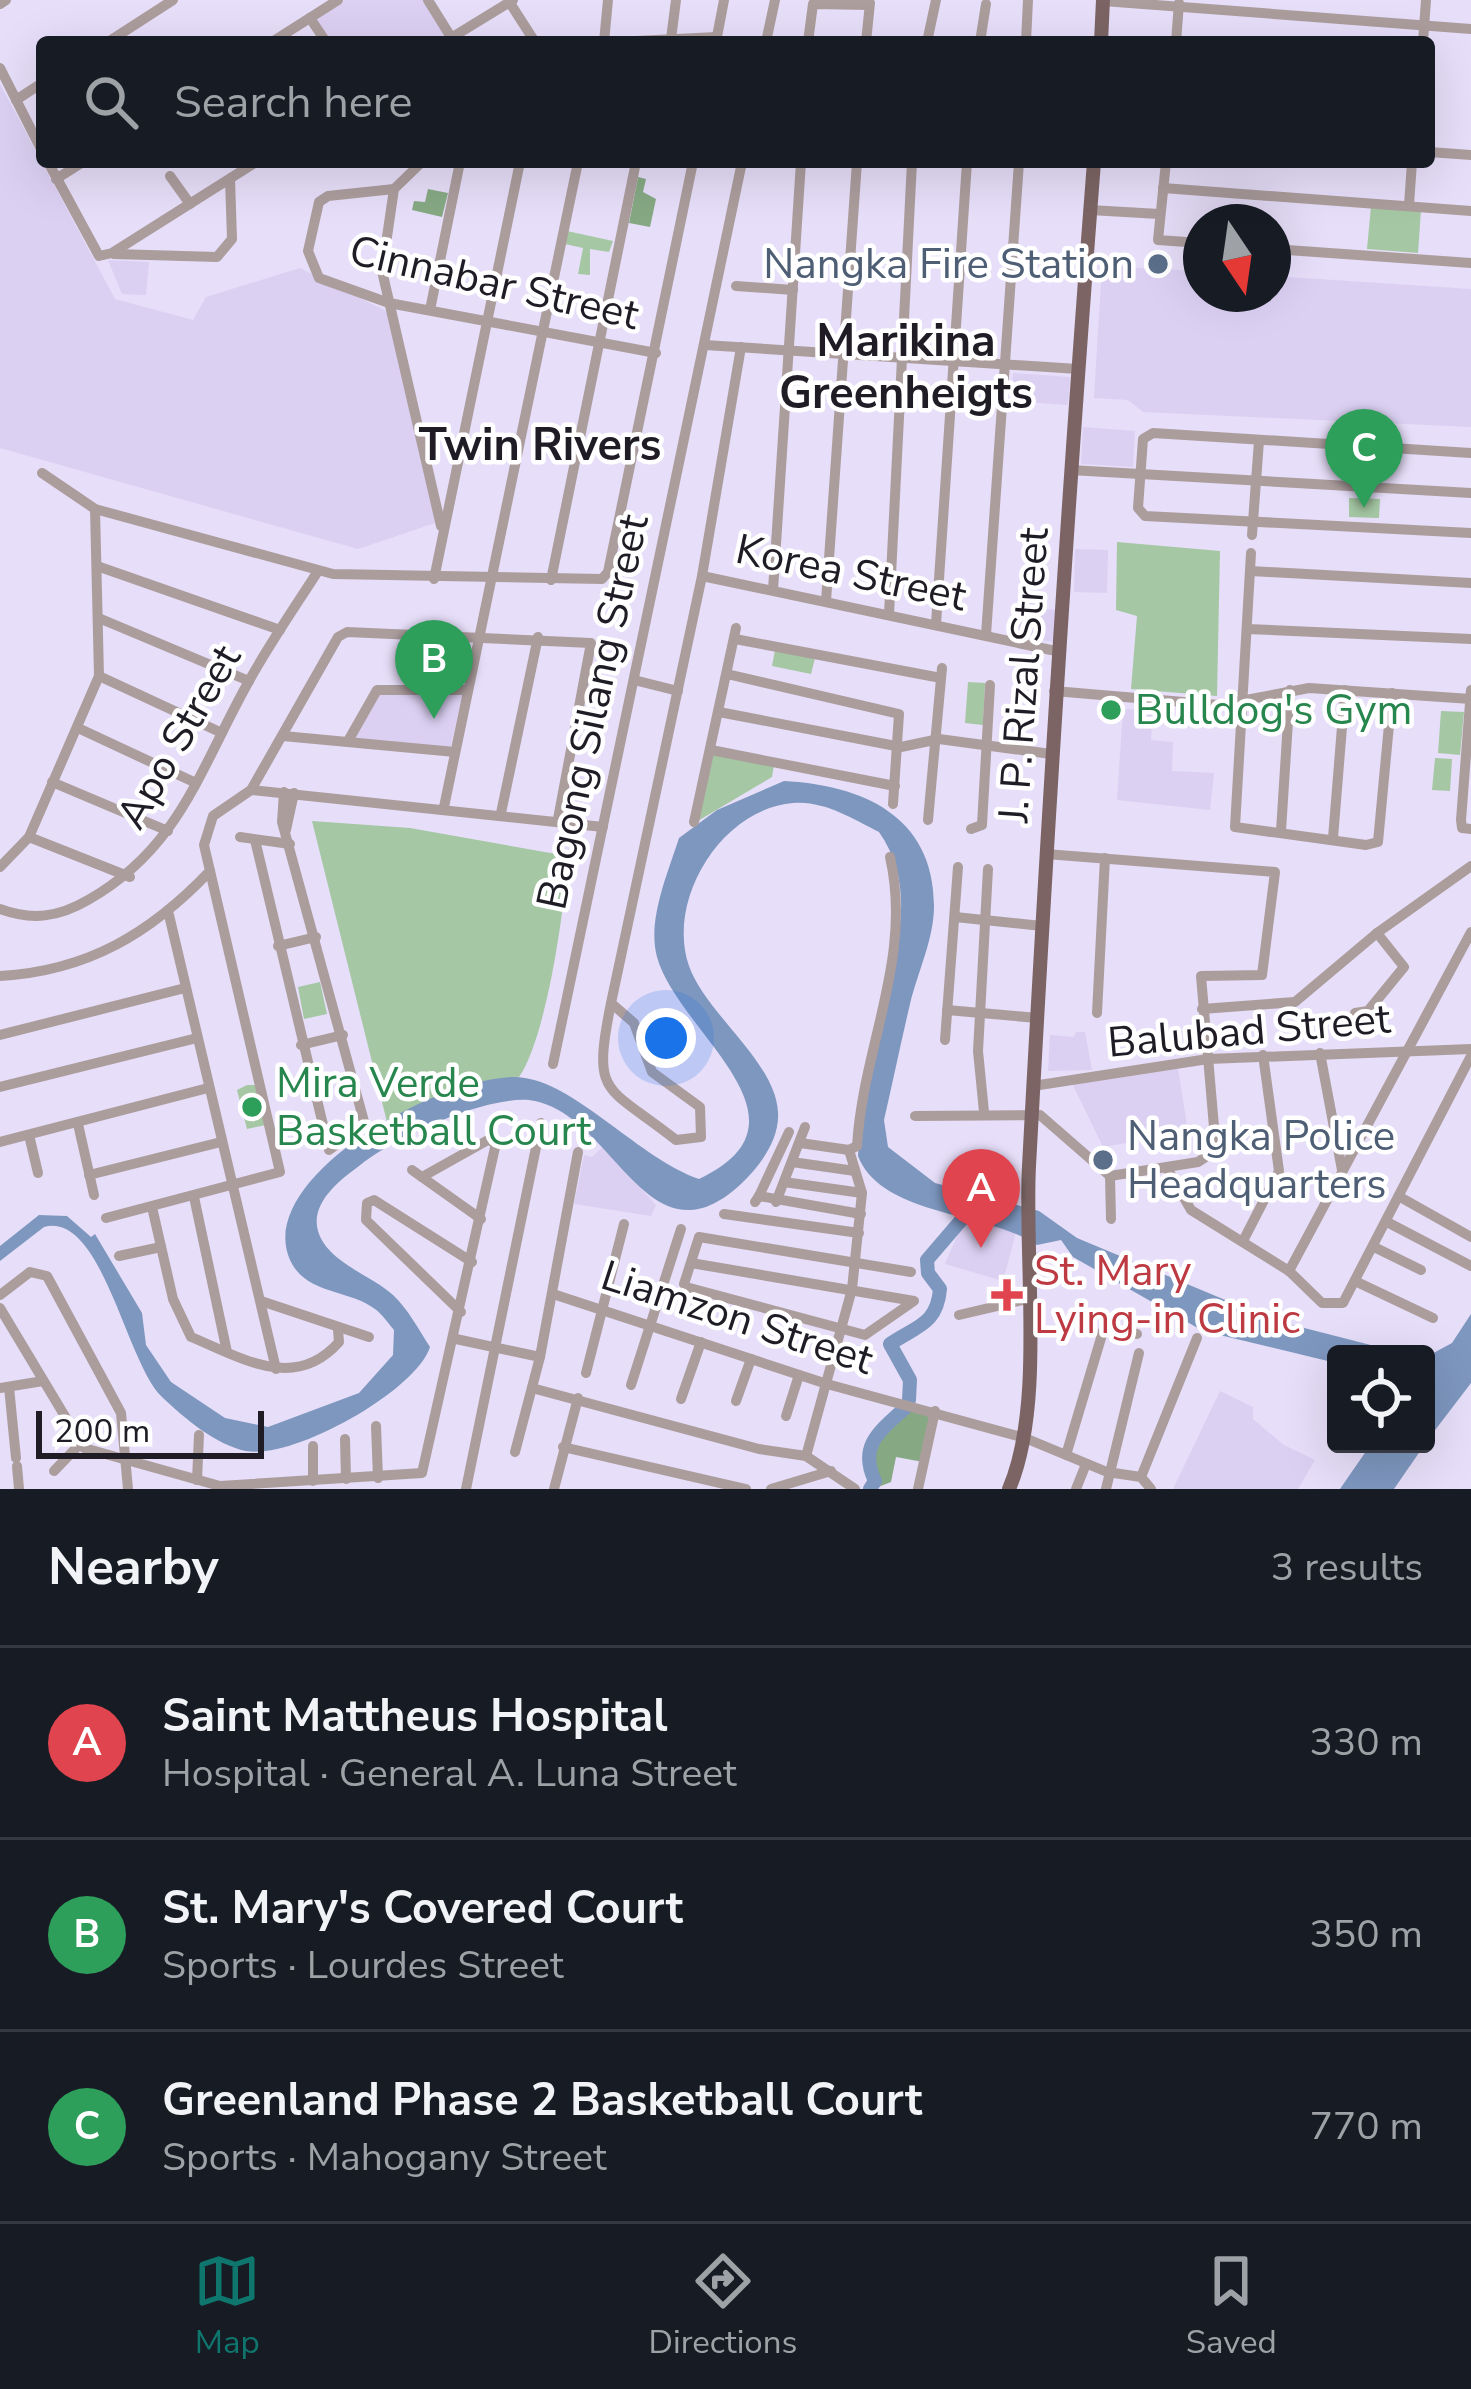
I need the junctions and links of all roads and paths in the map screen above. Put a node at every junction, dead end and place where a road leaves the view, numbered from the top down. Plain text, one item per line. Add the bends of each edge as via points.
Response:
1 (173, 0) edge
2 (338, 0) edge
3 (428, 0) edge
4 (608, 0) edge
5 (676, 0) edge
6 (724, 0) edge
7 (775, 0) edge
8 (936, 0) edge
9 (1028, 0) edge
10 (1103, 0) edge
11 (1426, 0) edge
12 (511, 1) edge
13 (870, 2) edge
14 (1179, 3) edge
15 (986, 4) dead end
16 (310, 18) junction
17 (1424, 25) junction
18 (1471, 29) edge
19 (117, 36) edge
20 (282, 36) edge
21 (322, 36) edge
22 (450, 36) edge
23 (459, 36) edge
24 (531, 36) edge
25 (605, 36) edge
26 (671, 36) edge
27 (718, 36) edge
28 (767, 36) edge
29 (809, 36) edge
30 (867, 36) edge
31 (928, 36) edge
32 (981, 36) edge
33 (1026, 36) edge
34 (1101, 36) edge
35 (1176, 36) edge
36 (1423, 36) edge
37 (0, 68) edge
38 (36, 87) edge
39 (16, 100) junction
40 (36, 139) edge
41 (1435, 152) edge
42 (1471, 155) edge
43 (51, 168) edge
44 (73, 168) edge
45 (247, 168) edge
46 (404, 168) edge
47 (459, 168) edge
48 (519, 168) edge
49 (577, 168) edge
50 (635, 168) edge
51 (692, 168) edge
52 (741, 168) edge
53 (801, 168) edge
54 (857, 168) edge
55 (912, 168) edge
56 (967, 168) edge
57 (1019, 168) edge
58 (1094, 168) edge
59 (1165, 168) edge
60 (1412, 168) edge
61 (170, 176) dead end
62 (56, 179) junction
63 (230, 179) junction
64 (1163, 188) junction
65 (394, 189) junction
66 (190, 204) junction
67 (1409, 205) junction
68 (1090, 210) junction
69 (1471, 211) edge
70 (1160, 214) junction
71 (1183, 242) edge
72 (1291, 250) edge
73 (105, 255) junction
74 (1471, 263) edge
75 (736, 286) dead end
76 (793, 290) junction
77 (389, 303) junction
78 (430, 310) junction
79 (485, 321) junction
80 (542, 332) junction
81 (597, 342) junction
82 (705, 345) junction
83 (741, 347) junction
84 (788, 350) junction
85 (656, 353) junction
86 (843, 354) junction
87 (902, 358) junction
88 (954, 361) junction
89 (1005, 364) junction
90 (1078, 369) junction
91 (1259, 441) junction
92 (1471, 453) edge
93 (1070, 470) junction
94 (42, 473) dead end
95 (1142, 474) junction
96 (1257, 481) junction
97 (1471, 493) edge
98 (95, 509) junction
99 (1253, 521) junction
100 (442, 529) junction
101 (1471, 533) edge
102 (1252, 536) dead end
103 (1251, 553) dead end
104 (97, 566) junction
105 (318, 571) junction
106 (1251, 571) junction
107 (702, 576) junction
108 (434, 579) junction
109 (491, 580) junction
110 (551, 580) junction
111 (1471, 583) edge
112 (772, 590) junction
113 (826, 601) junction
114 (889, 614) junction
115 (101, 619) junction
116 (936, 624) junction
117 (1247, 628) junction
118 (280, 630) junction
119 (480, 634) junction
120 (986, 635) junction
121 (538, 637) junction
122 (1471, 639) edge
123 (1056, 650) junction
124 (728, 674) junction
125 (99, 676) junction
126 (634, 680) junction
127 (249, 681) junction
128 (990, 685) dead end
129 (468, 690) junction
130 (1291, 690) junction
131 (1345, 690) junction
132 (678, 692) junction
133 (1054, 692) junction
134 (1392, 693) junction
135 (1471, 696) edge
136 (1234, 702) junction
137 (719, 712) junction
138 (78, 728) junction
139 (222, 734) junction
140 (283, 736) junction
141 (939, 739) junction
142 (348, 741) junction
143 (901, 746) junction
144 (988, 748) junction
145 (711, 749) junction
146 (455, 752) junction
147 (1051, 754) junction
148 (52, 782) junction
149 (196, 783) junction
150 (895, 786) junction
151 (251, 790) junction
152 (289, 792) junction
153 (893, 804) dead end
154 (444, 807) junction
155 (501, 813) junction
156 (558, 819) junction
157 (928, 820) dead end
158 (694, 822) dead end
159 (603, 826) junction
160 (1466, 828) edge
161 (971, 829) dead end
162 (168, 831) junction
163 (1281, 831) junction
164 (29, 837) junction
165 (240, 837) dead end
166 (1333, 838) junction
167 (255, 840) junction
168 (290, 844) junction
169 (1046, 854) junction
170 (890, 857) dead end
171 (1105, 858) junction
172 (1471, 866) edge
173 (0, 867) edge
174 (958, 867) dead end
175 (988, 869) dead end
176 (210, 871) junction
177 (130, 877) junction
178 (0, 909) edge
179 (169, 915) junction
180 (955, 917) junction
181 (986, 921) junction
182 (1042, 926) junction
183 (1471, 932) edge
184 (1377, 933) junction
185 (316, 937) junction
186 (278, 946) junction
187 (0, 976) edge
188 (185, 988) junction
189 (611, 1004) junction
190 (1202, 1009) junction
191 (947, 1010) junction
192 (980, 1013) junction
193 (1097, 1013) dead end
194 (1355, 1013) dead end
195 (1037, 1018) junction
196 (0, 1035) edge
197 (343, 1035) junction
198 (197, 1038) junction
199 (945, 1040) dead end
200 (301, 1045) junction
201 (1407, 1050) junction
202 (1321, 1053) junction
203 (1263, 1054) junction
204 (1471, 1056) edge
205 (1208, 1059) junction
206 (553, 1064) dead end
207 (1033, 1086) junction
208 (0, 1087) edge
209 (208, 1088) junction
210 (984, 1112) junction
211 (1032, 1113) junction
212 (915, 1116) dead end
213 (541, 1123) dead end
214 (78, 1124) junction
215 (805, 1127) dead end
216 (790, 1132) dead end
217 (29, 1135) junction
218 (0, 1142) edge
219 (221, 1142) junction
220 (800, 1143) junction
221 (850, 1150) junction
222 (578, 1152) dead end
223 (792, 1162) junction
224 (1166, 1168) junction
225 (1342, 1170) junction
226 (855, 1171) junction
227 (38, 1172) dead end
228 (89, 1175) junction
229 (1110, 1176) junction
230 (784, 1182) junction
231 (233, 1187) junction
232 (862, 1193) junction
233 (94, 1195) dead end
234 (194, 1197) junction
235 (1400, 1197) junction
236 (776, 1202) junction
237 (152, 1207) junction
238 (724, 1214) dead end
239 (861, 1214) junction
240 (106, 1218) dead end
241 (481, 1219) junction
242 (1111, 1219) dead end
243 (1387, 1222) junction
244 (624, 1225) dead end
245 (681, 1229) dead end
246 (859, 1233) junction
247 (1471, 1237) edge
248 (1243, 1241) junction
249 (161, 1247) junction
250 (1375, 1247) junction
251 (118, 1256) dead end
252 (856, 1260) junction
253 (472, 1262) junction
254 (691, 1263) junction
255 (1471, 1266) edge
256 (1421, 1270) dead end
257 (1289, 1271) junction
258 (911, 1272) dead end
259 (1357, 1282) junction
260 (852, 1289) junction
261 (553, 1294) junction
262 (0, 1295) edge
263 (1027, 1299) junction
264 (261, 1301) junction
265 (0, 1308) edge
266 (606, 1310) junction
267 (461, 1312) junction
268 (959, 1315) dead end
269 (1433, 1318) dead end
270 (654, 1327) junction
271 (338, 1330) junction
272 (842, 1331) junction
273 (1137, 1334) dead end
274 (370, 1337) dead end
275 (1197, 1338) dead end
276 (456, 1339) junction
277 (701, 1342) junction
278 (496, 1347) junction
279 (227, 1352) junction
280 (1139, 1353) dead end
281 (540, 1357) junction
282 (751, 1359) junction
283 (276, 1369) junction
284 (586, 1373) dead end
285 (799, 1375) junction
286 (43, 1381) junction
287 (827, 1384) junction
288 (631, 1385) dead end
289 (4, 1388) edge
290 (532, 1388) junction
291 (578, 1398) junction
292 (681, 1399) dead end
293 (736, 1401) dead end
294 (935, 1411) junction
295 (786, 1416) dead end
296 (376, 1426) dead end
297 (199, 1435) dead end
298 (1025, 1438) junction
299 (345, 1439) dead end
300 (79, 1445) junction
301 (313, 1446) dead end
302 (562, 1447) junction
303 (515, 1452) dead end
304 (1066, 1455) junction
305 (806, 1456) junction
306 (125, 1460) junction
307 (1086, 1464) junction
308 (831, 1471) junction
309 (54, 1472) dead end
310 (1107, 1472) junction
311 (420, 1474) junction
312 (378, 1478) junction
313 (314, 1481) junction
314 (192, 1482) edge
315 (344, 1483) edge
316 (1148, 1483) edge
317 (685, 1485) edge
318 (241, 1487) edge
319 (19, 1489) edge
320 (128, 1489) edge
321 (423, 1489) edge
322 (466, 1489) edge
323 (554, 1489) edge
324 (746, 1489) edge
325 (770, 1489) edge
326 (855, 1489) edge
327 (918, 1489) edge
328 (1009, 1489) edge
329 (1076, 1489) edge
330 (1106, 1489) edge

1 - 19 street
2 - 16 street
3 - 22 street
4 - 25 street
5 - 26 street
6 - 27 street
7 - 28 street
8 - 31 street
9 - 33 street
10 - 14 street
10 - 34 main road
11 - 17 street
12 - 23 street
12 - 24 street
13 - 29 street via 813,4
13 - 30 street
14 - 17 street
14 - 35 street
15 - 32 street
16 - 20 street
16 - 21 street
17 - 18 street
17 - 36 street
37 - 39 street
38 - 39 street
39 - 40 street
41 - 42 street
43 - 62 street
44 - 62 street
45 - 63 street
46 - 65 street
47 - 78 street
48 - 79 street
49 - 80 street
50 - 81 street
51 - 85 street
52 - 82 street, Bagong Silang Street
53 - 76 street
54 - 86 street
55 - 87 street
56 - 88 street
57 - 89 street
58 - 68 main road, J. P. Rizal Street
59 - 64 street
60 - 67 street
61 - 66 street
62 - 73 street
63 - 66 street
63 - 73 street via 232,239 217,257
64 - 67 street
64 - 70 street
65 - 77 street via 383,237
65 - 77 street, Cinnabar Street via 328,196 308,251 319,278
66 - 73 street
67 - 69 street
68 - 70 street
68 - 90 main road, J. P. Rizal Street
70 - 71 street via 1158,240
72 - 74 street
75 - 76 street
76 - 84 street
77 - 78 street, Cinnabar Street
77 - 100 street
78 - 79 street, Cinnabar Street
79 - 80 street, Cinnabar Street
79 - 100 street
80 - 81 street, Cinnabar Street
80 - 109 street
81 - 85 street, Cinnabar Street
81 - 110 street
82 - 83 street
82 - 126 street, Bagong Silang Street
83 - 84 street
83 - 107 street
84 - 86 street
84 - 112 street
85 - 110 street via 608,572 597,581
86 - 87 street
86 - 113 street
87 - 88 street
87 - 114 street
88 - 89 street
88 - 116 street
89 - 90 street
89 - 120 street
90 - 93 main road, J. P. Rizal Street
91 - 92 street
91 - 95 street via 1146,435
91 - 96 street
93 - 95 street
93 - 123 main road, J. P. Rizal Street
94 - 98 street
95 - 96 street
95 - 99 street via 1139,514
96 - 97 street
96 - 99 street
98 - 104 street
98 - 105 street
99 - 101 street
99 - 102 street
100 - 108 street
103 - 106 street
104 - 115 street
104 - 118 street
105 - 108 street
105 - 118 street, Apo Street
106 - 111 street
106 - 117 street
107 - 112 street, Korea Street
107 - 132 street
108 - 109 street
109 - 110 street
109 - 119 street
112 - 113 street, Korea Street
113 - 114 street, Korea Street
114 - 116 street, Korea Street
115 - 125 street
115 - 127 street
116 - 120 street, Korea Street
117 - 122 street
117 - 136 street
118 - 127 street, Apo Street
119 - 121 street
119 - 129 street
119 - 140 street via 343,633
120 - 123 street, Korea Street
121 - 155 street
121 - 156 street via 591,643
123 - 133 main road, J. P. Rizal Street
124 - 137 street
124 - 141 street via 736,633 941,673
124 - 143 street via 892,709
125 - 138 street
125 - 139 street
126 - 132 street
126 - 159 street, Bagong Silang Street
127 - 139 street, Apo Street
128 - 144 street
129 - 142 street via 377,690
129 - 146 street
130 - 131 street
130 - 136 street
130 - 163 street
131 - 134 street
131 - 166 street
132 - 189 street
133 - 136 street
133 - 147 main road, J. P. Rizal Street
134 - 135 street
134 - 166 street via 1378,842
135 - 160 street
136 - 163 street via 1234,824
137 - 143 street
137 - 145 street
138 - 148 street
138 - 149 street
139 - 149 street, Apo Street
140 - 142 street
140 - 151 street
141 - 143 street
141 - 144 street
141 - 157 street
142 - 146 street
143 - 150 street
144 - 147 street
144 - 161 street via 982,825
145 - 150 street
145 - 158 street
146 - 154 street
147 - 169 main road, J. P. Rizal Street
148 - 162 street
148 - 164 street
149 - 162 street, Apo Street
150 - 153 street
151 - 152 street
151 - 176 street via 209,824
152 - 154 street
152 - 168 street
154 - 155 street
155 - 156 street
156 - 159 street
159 - 206 street, Bagong Silang Street
162 - 177 street, Apo Street
163 - 166 street
164 - 173 street
164 - 177 street
165 - 167 street
167 - 168 street
167 - 186 street
168 - 185 street
169 - 171 street
169 - 182 main road, J. P. Rizal Street
170 - 221 street via 899,905 895,968
171 - 190 street via 1275,872 1262,975 1204,973
171 - 193 street
172 - 184 street
174 - 180 street
175 - 181 street
176 - 179 street
176 - 231 street via 280,1170
177 - 178 street, Apo Street via 60,913
179 - 187 street via 79,963
179 - 188 street
180 - 181 street
180 - 191 street
181 - 182 street
181 - 192 street
182 - 195 main road, J. P. Rizal Street
183 - 201 street
184 - 190 street via 1295,1003
184 - 194 street via 1404,967 1368,1011
185 - 186 street
185 - 197 street
186 - 200 street
188 - 196 street
188 - 198 street
189 - 189 street via 600,1067 606,1085 676,1140 701,1137 700,1107 652,1072 634,1023
190 - 205 street
191 - 192 street
191 - 199 street
192 - 195 street
192 - 210 street
195 - 207 main road, J. P. Rizal Street
197 - 200 street
197 - 200 street via 365,1125 328,1150
198 - 208 street
198 - 209 street
201 - 202 street, Balubad Street
201 - 204 street, Balubad Street
201 - 225 street
202 - 203 street, Balubad Street
202 - 225 street
203 - 205 street, Balubad Street
203 - 248 street via 1279,1171
204 - 235 street
205 - 207 street, Balubad Street
205 - 224 street via 1216,1150
207 - 211 main road, J. P. Rizal Street
209 - 214 street
209 - 219 street
210 - 211 street
210 - 212 street
211 - 229 street
211 - 263 main road, J. P. Rizal Street
213 - 278 street
214 - 217 street
214 - 228 street
215 - 220 street
216 - 236 street via 757,1199
217 - 218 street
217 - 227 street
219 - 228 street
219 - 231 street
220 - 221 street
220 - 223 street
221 - 226 street
222 - 261 street
223 - 226 street
223 - 230 street
224 - 229 street
224 - 248 street via 1191,1210
225 - 257 street
226 - 232 street
228 - 233 street
229 - 242 street
230 - 232 street
230 - 236 street
231 - 234 street
231 - 264 street
232 - 239 street
234 - 237 street
234 - 279 street
235 - 243 street
235 - 247 street
236 - 239 street
237 - 240 street
237 - 249 street
238 - 246 street
239 - 246 street
241 - 241 street via 417,1174 488,1141 496,1143
241 - 253 street
243 - 250 street
243 - 255 street
244 - 266 street
245 - 270 street
246 - 252 street
248 - 257 street
249 - 251 street
249 - 279 street via 184,1329
250 - 256 street
250 - 259 street
252 - 254 street via 703,1234
252 - 258 street
252 - 260 street
253 - 267 street
253 - 267 street via 374,1200 367,1204 366,1220
254 - 260 street
254 - 272 street via 684,1286
257 - 259 street via 1322,1303 1346,1301
259 - 269 street
260 - 272 street
260 - 272 street via 910,1299 911,1308 872,1333
261 - 266 street, Liamzon Street
261 - 281 street
262 - 306 street via 30,1272 47,1276 121,1414
263 - 268 street
263 - 298 main road, J. P. Rizal Street
264 - 271 street
264 - 283 street
265 - 286 street
266 - 270 street, Liamzon Street
266 - 284 street
267 - 276 street
270 - 277 street, Liamzon Street
270 - 288 street
271 - 274 street
271 - 283 street via 339,1342 319,1364
272 - 287 street
273 - 304 street via 1104,1328
275 - 316 street
276 - 278 street
276 - 311 street
277 - 282 street, Liamzon Street
277 - 292 street
278 - 281 street
278 - 322 street
279 - 283 street
280 - 310 street
281 - 290 street
282 - 285 street, Liamzon Street
282 - 293 street
285 - 287 street, Liamzon Street
285 - 295 street
286 - 289 street
286 - 300 street
287 - 294 street, Liamzon Street
287 - 305 street
289 - 319 street
290 - 291 street
290 - 303 street
291 - 302 street
291 - 305 street
294 - 298 street, Liamzon Street
294 - 327 street
296 - 312 street
297 - 314 street
298 - 304 street, Liamzon Street
298 - 328 main road, J. P. Rizal Street
299 - 315 street
300 - 306 street
300 - 309 street
301 - 313 street
302 - 317 street
302 - 323 street
304 - 307 street, Liamzon Street
305 - 308 street
306 - 314 street
306 - 320 street
307 - 310 street, Liamzon Street
307 - 329 street
308 - 325 street
308 - 326 street
310 - 316 street, Liamzon Street
310 - 330 street
311 - 312 street
311 - 321 street
312 - 315 street
313 - 315 street
313 - 318 street
314 - 318 street
317 - 324 street

